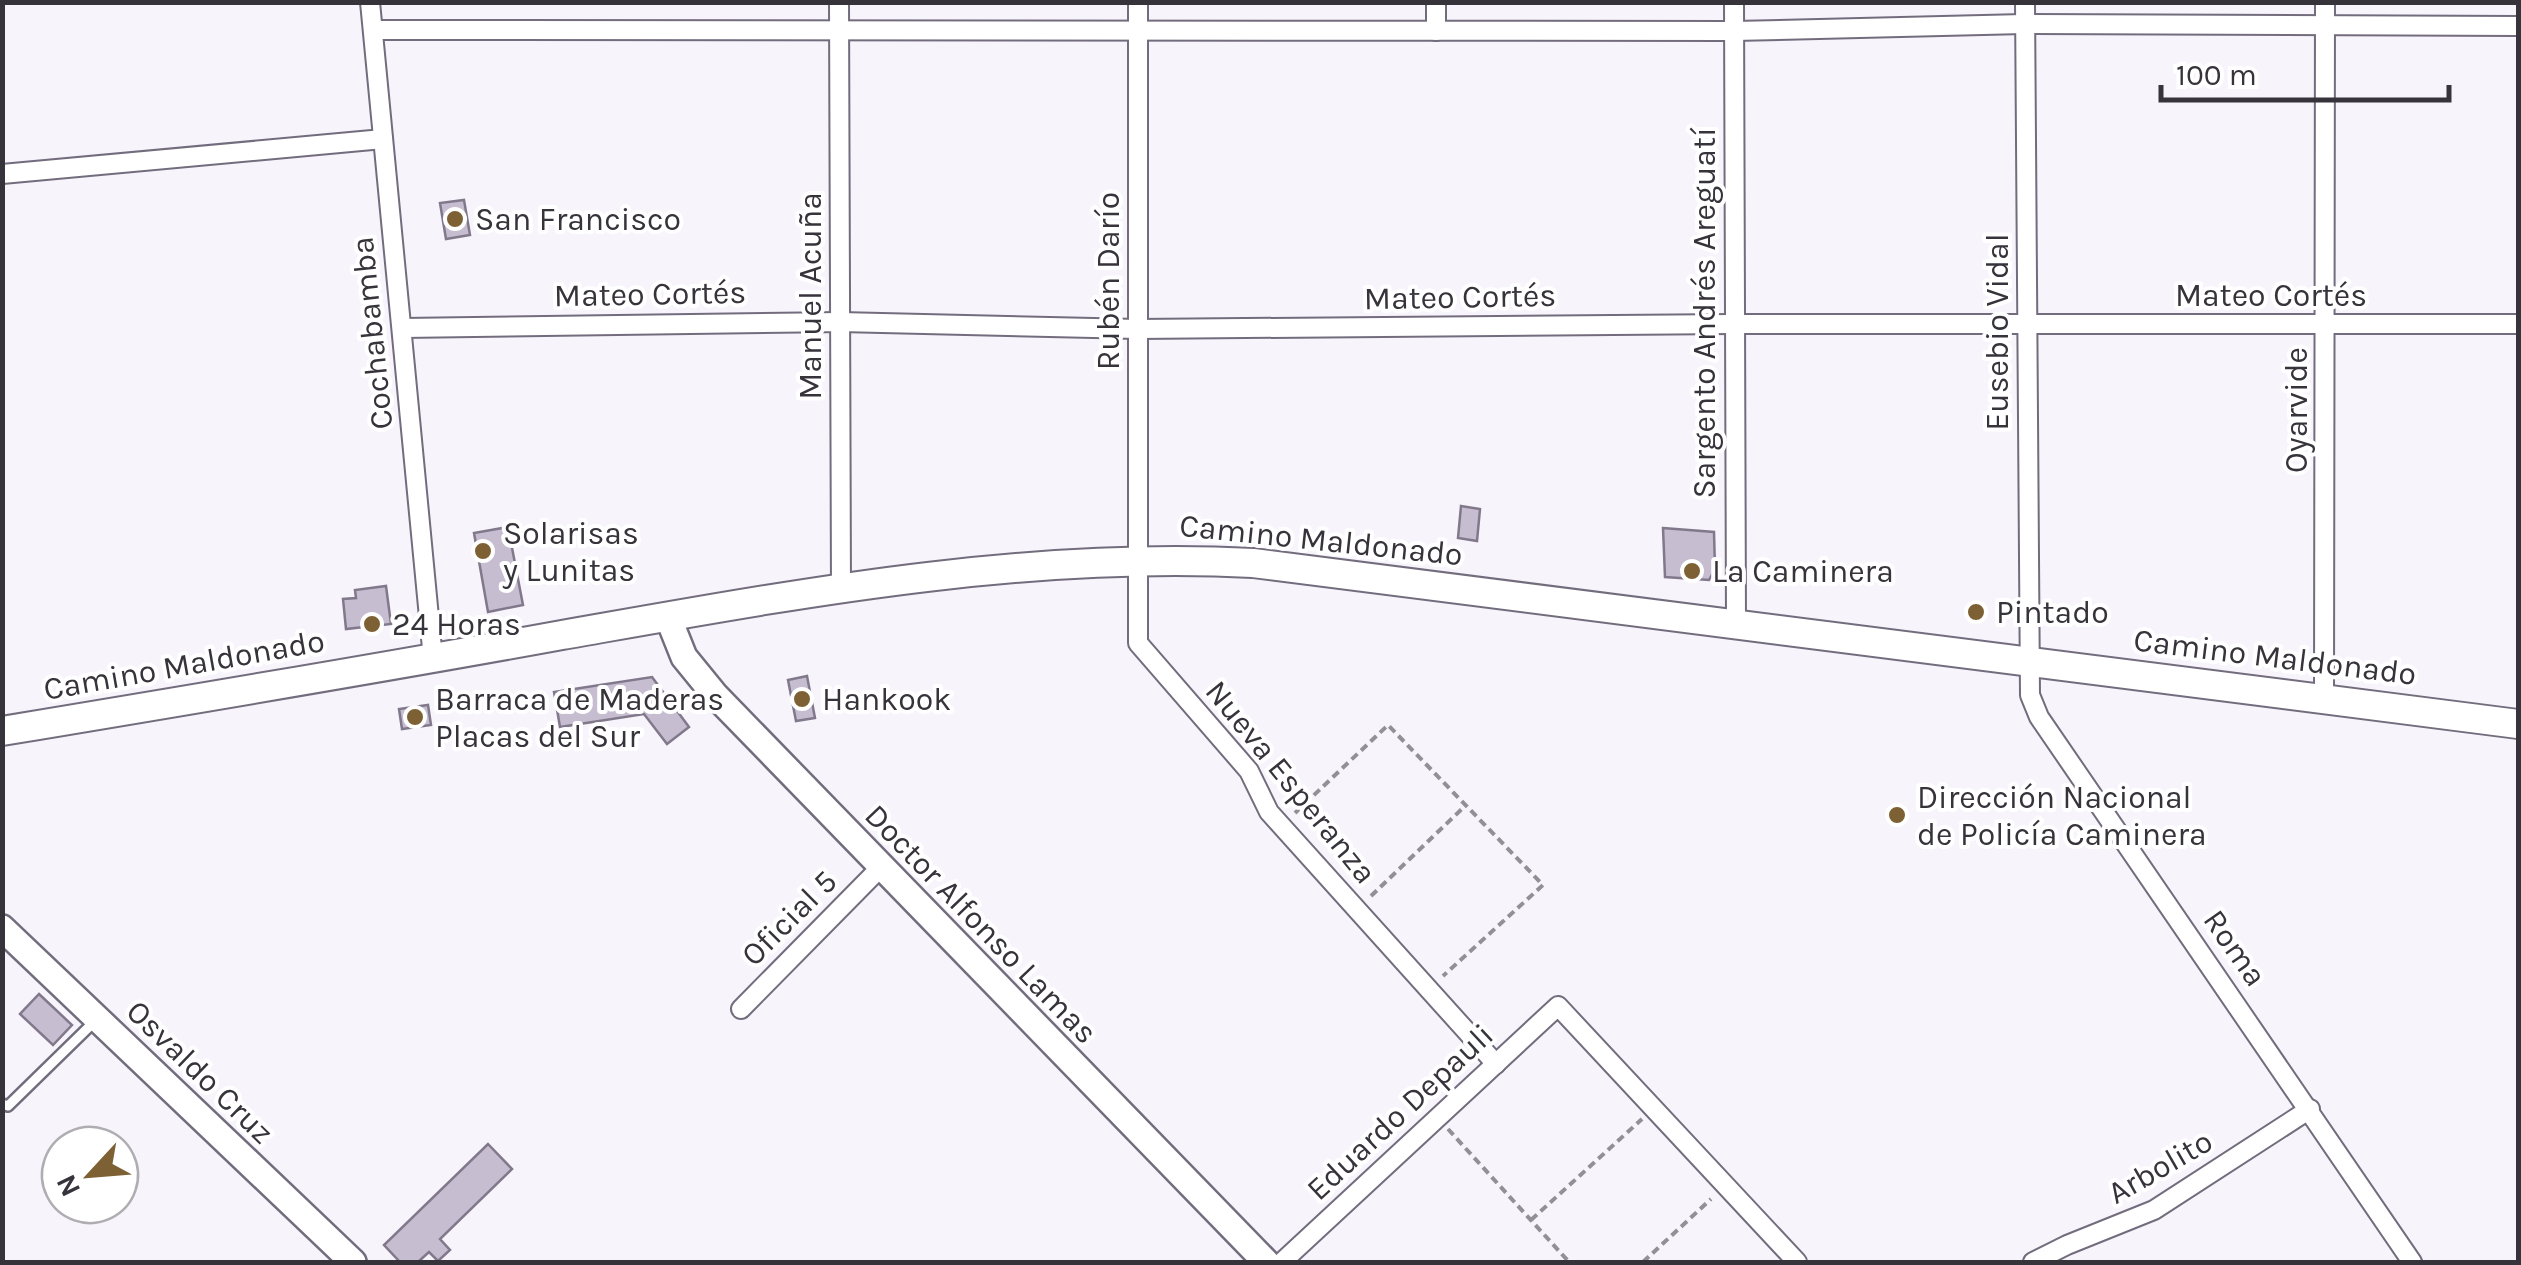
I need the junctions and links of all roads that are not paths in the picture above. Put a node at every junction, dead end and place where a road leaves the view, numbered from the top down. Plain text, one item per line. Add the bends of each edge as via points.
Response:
1 (370, 2) edge
2 (839, 2) edge
3 (1138, 2) edge
4 (1436, 2) edge
5 (1734, 2) edge
6 (2024, 2) edge
7 (2325, 2) edge
8 (2024, 24) junction
9 (2325, 26) junction
10 (2518, 26) edge
11 (372, 30) junction
12 (1138, 30) junction
13 (839, 31) junction
14 (1436, 31) junction
15 (1734, 31) junction
16 (382, 138) junction
17 (2, 174) edge
18 (840, 322) junction
19 (1733, 324) junction
20 (2326, 324) junction
21 (2518, 324) edge
22 (2027, 326) junction
23 (403, 328) junction
24 (1138, 330) junction
25 (1140, 560) junction
26 (841, 589) junction
27 (668, 617) junction
28 (1736, 624) junction
29 (433, 658) junction
30 (2030, 660) junction
31 (2324, 699) junction
32 (2518, 724) edge
33 (2, 731) edge
34 (880, 868) junction
35 (2, 928) edge
36 (742, 1009) dead end
37 (98, 1018) junction
38 (1496, 1064) junction
39 (2, 1104) edge
40 (2310, 1109) junction
41 (353, 1262) edge
42 (1266, 1262) edge
43 (1282, 1262) edge
44 (1797, 1262) edge
45 (2033, 1262) edge
46 (2412, 1262) edge

1 - 11 street, Cochabamba
2 - 13 street, Manuel Acuña
3 - 12 street, Rubén Darío
4 - 14 street
5 - 15 street, Sargento Andrés Areguatí
6 - 8 street, Eusebio Vidal
7 - 9 street, Oyarvide
8 - 9 street
8 - 15 street
8 - 22 street, Eusebio Vidal
9 - 10 street
9 - 20 street, Oyarvide
11 - 13 street
11 - 16 street, Cochabamba
12 - 13 street
12 - 14 street
12 - 24 street, Rubén Darío
13 - 18 street, Manuel Acuña
14 - 15 street
15 - 19 street, Sargento Andrés Areguatí
16 - 17 street
16 - 23 street, Cochabamba
18 - 23 street, Mateo Cortés
18 - 24 street, Mateo Cortés
18 - 26 street, Manuel Acuña
19 - 22 street, Mateo Cortés
19 - 24 street, Mateo Cortés
19 - 28 street, Sargento Andrés Areguatí
20 - 21 street, Mateo Cortés
20 - 22 street, Mateo Cortés
20 - 31 street, Oyarvide
22 - 30 street, Eusebio Vidal
23 - 29 street, Cochabamba
24 - 25 street, Rubén Darío
25 - 26 main road, Camino Maldonado via 984,570
25 - 28 main road, Camino Maldonado via 1254,563
25 - 38 street, Nueva Esperanza via 1142,651 1248,771 1269,812
26 - 27 main road, Camino Maldonado
27 - 29 main road, Camino Maldonado
27 - 34 street, Doctor Alfonso Lamas via 684,658 715,696
28 - 30 main road, Camino Maldonado
29 - 33 main road, Camino Maldonado
30 - 31 main road, Camino Maldonado
30 - 40 street, Roma via 2029,686 2039,716
31 - 32 main road, Camino Maldonado
34 - 36 street, Oficial 5
34 - 42 street, Doctor Alfonso Lamas
35 - 37 street, Osvaldo Cruz
37 - 39 lane via 8,1106
37 - 41 street, Osvaldo Cruz
38 - 43 street, Eduardo Depauli
38 - 44 street, Eduardo Depauli via 1558,1006
40 - 45 street, Arbolito via 2154,1210
40 - 46 street, Roma

